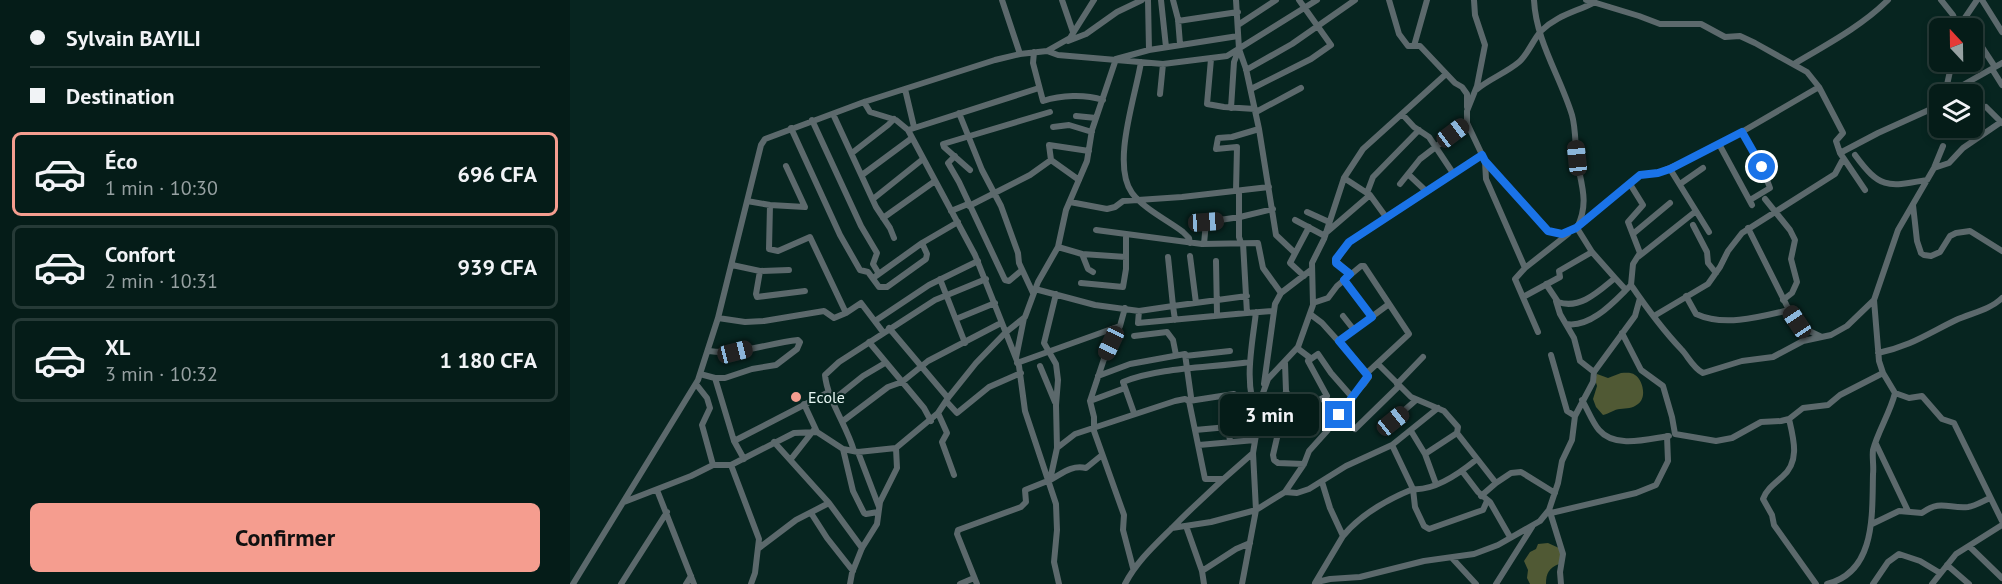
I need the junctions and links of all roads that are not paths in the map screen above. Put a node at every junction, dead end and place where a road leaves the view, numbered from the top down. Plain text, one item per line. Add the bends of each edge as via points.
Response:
1 (1002, 0) edge
2 (1062, 0) edge
3 (1094, 0) edge
4 (1142, 0) edge
5 (1148, 0) edge
6 (1161, 0) edge
7 (1173, 0) edge
8 (1236, 0) edge
9 (1276, 0) edge
10 (1299, 0) edge
11 (1317, 0) edge
12 (1355, 0) edge
13 (1389, 0) edge
14 (1428, 0) edge
15 (1474, 0) edge
16 (1534, 0) edge
17 (1888, 0) edge
18 (1941, 0) edge
19 (1977, 0) edge
20 (1982, 0) edge
21 (1592, 1) edge
22 (1305, 9) junction
23 (1238, 12) junction
24 (1954, 18) edge
25 (1965, 18) edge
26 (1178, 21) junction
27 (1238, 25) junction
28 (1318, 26) junction
29 (1073, 32) junction
30 (1540, 32) junction
31 (2002, 32) edge
32 (1238, 36) junction
33 (1062, 44) junction
34 (1180, 44) junction
35 (1414, 46) junction
36 (1166, 47) junction
37 (1239, 49) junction
38 (1149, 50) junction
39 (1047, 51) junction
40 (1983, 51) edge
41 (1034, 52) junction
42 (1020, 54) junction
43 (1116, 59) junction
44 (1211, 59) junction
45 (1141, 62) junction
46 (2002, 63) edge
47 (1163, 64) junction
48 (1794, 64) junction
49 (1993, 68) junction
50 (1246, 70) junction
51 (1446, 75) junction
52 (1964, 84) edge
53 (2002, 85) edge
54 (1820, 87) junction
55 (1039, 88) junction
56 (1301, 88) dead end
57 (905, 89) junction
58 (1251, 89) junction
59 (1475, 91) junction
60 (1160, 94) dead end
61 (1103, 100) junction
62 (864, 102) junction
63 (1986, 107) dead end
64 (1232, 108) junction
65 (1255, 110) junction
66 (1929, 110) edge
67 (1467, 111) junction
68 (1050, 112) dead end
69 (959, 113) junction
70 (833, 114) junction
71 (1402, 114) junction
72 (1076, 116) dead end
73 (1096, 118) junction
74 (894, 119) junction
75 (812, 120) junction
76 (1467, 123) junction
77 (2002, 123) edge
78 (1053, 127) dead end
79 (791, 128) junction
80 (911, 129) junction
81 (1259, 129) junction
82 (1419, 130) junction
83 (1092, 132) junction
84 (1742, 132) junction
85 (969, 136) junction
86 (912, 138) junction
87 (1719, 144) junction
88 (1943, 146) dead end
89 (1436, 147) junction
90 (1089, 151) junction
91 (852, 153) junction
92 (1840, 153) junction
93 (1856, 154) dead end
94 (955, 156) junction
95 (1484, 158) junction
96 (923, 159) junction
97 (1051, 160) junction
98 (1842, 161) dead end
99 (786, 166) dead end
100 (1703, 168) dead end
101 (1934, 168) junction
102 (1670, 169) junction
103 (970, 170) dead end
104 (1453, 173) junction
105 (1408, 174) junction
106 (862, 175) junction
107 (1344, 178) junction
108 (1079, 180) junction
109 (1927, 180) junction
110 (935, 181) junction
111 (1400, 184) dead end
112 (1630, 184) junction
113 (1680, 184) junction
114 (1269, 187) junction
115 (1865, 190) dead end
116 (1237, 191) junction
117 (1426, 191) junction
118 (995, 194) junction
119 (1368, 194) junction
120 (873, 199) junction
121 (1138, 199) junction
122 (1765, 199) dead end
123 (747, 201) junction
124 (1070, 202) junction
125 (1670, 202) dead end
126 (1913, 204) junction
127 (770, 205) junction
128 (969, 205) junction
129 (1273, 209) junction
130 (951, 211) junction
131 (1696, 211) junction
132 (1307, 212) dead end
133 (1774, 212) junction
134 (1240, 217) junction
135 (1386, 217) junction
136 (883, 218) junction
137 (1295, 220) dead end
138 (958, 222) junction
139 (1329, 222) junction
140 (1693, 225) dead end
141 (1309, 227) junction
142 (1576, 228) junction
143 (1748, 228) junction
144 (1096, 230) dead end
145 (1708, 232) dead end
146 (1634, 233) junction
147 (1126, 234) junction
148 (1325, 235) junction
149 (894, 238) dead end
150 (922, 243) junction
151 (1191, 243) junction
152 (1242, 243) junction
153 (1204, 244) junction
154 (1058, 247) junction
155 (2002, 251) edge
156 (1592, 252) junction
157 (1295, 253) junction
158 (1082, 254) junction
159 (1190, 256) dead end
160 (1126, 257) junction
161 (1168, 257) dead end
162 (1636, 259) junction
163 (978, 261) junction
164 (1216, 261) dead end
165 (732, 265) junction
166 (1525, 268) junction
167 (789, 270) dead end
168 (1022, 270) junction
169 (1311, 270) junction
170 (760, 271) junction
171 (1093, 272) dead end
172 (1716, 273) junction
173 (1350, 274) junction
174 (875, 276) junction
175 (1304, 276) junction
176 (1615, 278) junction
177 (940, 279) junction
178 (986, 279) junction
179 (1344, 280) junction
180 (1081, 283) dead end
181 (1546, 284) junction
182 (1628, 287) junction
183 (805, 291) dead end
184 (1034, 291) junction
185 (1281, 293) junction
186 (946, 294) junction
187 (1056, 294) junction
188 (1686, 296) junction
189 (1247, 297) junction
190 (1523, 297) junction
191 (1555, 298) junction
192 (1640, 298) junction
193 (2002, 298) edge
194 (1215, 299) junction
195 (1783, 300) junction
196 (1874, 300) junction
197 (995, 303) junction
198 (1196, 303) junction
199 (1313, 303) junction
200 (1389, 304) junction
201 (1173, 306) junction
202 (1125, 308) junction
203 (1789, 310) junction
204 (1139, 311) junction
205 (1273, 311) junction
206 (1247, 312) junction
207 (1256, 312) junction
208 (846, 313) junction
209 (1217, 314) junction
210 (1310, 314) junction
211 (1343, 316) dead end
212 (1654, 316) junction
213 (1025, 317) junction
214 (1372, 317) junction
215 (718, 318) junction
216 (956, 319) junction
217 (1175, 320) junction
218 (875, 321) junction
219 (1001, 323) junction
220 (1566, 324) junction
221 (1120, 326) junction
222 (886, 330) junction
223 (1354, 330) junction
224 (1538, 332) dead end
225 (1005, 333) junction
226 (1622, 333) junction
227 (1134, 336) dead end
228 (1822, 337) junction
229 (1339, 341) junction
230 (869, 342) junction
231 (965, 343) junction
232 (1298, 348) junction
233 (709, 351) junction
234 (1050, 351) junction
235 (1230, 351) dead end
236 (1878, 354) junction
237 (1176, 355) junction
238 (1185, 356) junction
239 (1551, 356) dead end
240 (1423, 357) dead end
241 (1016, 361) junction
242 (1308, 361) junction
243 (1250, 362) junction
244 (885, 363) junction
245 (1285, 363) junction
246 (1378, 364) junction
247 (1040, 366) dead end
248 (921, 367) junction
249 (1187, 368) junction
250 (1594, 372) junction
251 (1021, 373) junction
252 (1367, 373) junction
253 (1883, 373) junction
254 (700, 374) junction
255 (1098, 376) junction
256 (715, 378) junction
257 (902, 382) junction
258 (696, 384) junction
259 (1398, 385) junction
260 (1125, 388) junction
261 (1286, 391) junction
262 (829, 392) junction
263 (1263, 393) junction
264 (1895, 393) junction
265 (1234, 394) dead end
266 (1352, 397) junction
267 (947, 399) junction
268 (833, 400) junction
269 (1416, 400) junction
270 (1582, 400) junction
271 (1090, 401) junction
272 (1189, 401) junction
273 (804, 404) junction
274 (1056, 405) junction
275 (1438, 408) junction
276 (938, 413) junction
277 (1134, 413) junction
278 (1339, 415) junction
279 (1575, 416) junction
280 (1258, 418) junction
281 (1789, 419) junction
282 (843, 421) junction
283 (930, 421) junction
284 (1093, 428) junction
285 (1257, 429) junction
286 (1279, 429) junction
287 (1196, 430) junction
288 (1382, 430) dead end
289 (1411, 431) junction
290 (815, 432) junction
291 (1457, 434) junction
292 (1675, 434) junction
293 (1667, 436) junction
294 (1255, 440) junction
295 (734, 441) junction
296 (1230, 441) junction
297 (774, 442) junction
298 (1876, 444) junction
299 (1199, 445) junction
300 (1392, 445) junction
301 (896, 448) junction
302 (1057, 448) junction
303 (843, 449) junction
304 (856, 451) junction
305 (1253, 453) junction
306 (1425, 454) junction
307 (1102, 455) junction
308 (744, 459) junction
309 (791, 459) junction
310 (1477, 459) junction
311 (1304, 464) junction
312 (713, 465) junction
313 (731, 465) junction
314 (1462, 471) junction
315 (954, 476) dead end
316 (1223, 479) junction
317 (1049, 481) junction
318 (1322, 482) junction
319 (1496, 483) junction
320 (1436, 484) junction
321 (1413, 489) junction
322 (657, 490) junction
323 (1285, 492) junction
324 (1555, 493) junction
325 (1481, 496) junction
326 (1990, 498) junction
327 (1487, 501) junction
328 (829, 502) junction
329 (623, 503) junction
330 (879, 509) junction
331 (1256, 510) junction
332 (1908, 511) junction
333 (667, 512) junction
334 (1550, 512) junction
335 (811, 513) junction
336 (2002, 523) edge
337 (1872, 524) junction
338 (1186, 526) junction
339 (1532, 526) junction
340 (1172, 528) junction
341 (1343, 536) junction
342 (1510, 537) junction
343 (1250, 543) junction
344 (1970, 546) junction
345 (759, 548) junction
346 (862, 548) junction
347 (1452, 558) junction
348 (1947, 564) junction
349 (1133, 568) junction
350 (853, 571) junction
351 (1202, 571) junction
352 (691, 576) junction
353 (1936, 578) edge
354 (2002, 578) edge
355 (976, 581) edge
356 (1353, 581) edge
357 (1316, 583) edge
358 (573, 584) edge
359 (621, 584) edge
360 (686, 584) edge
361 (694, 584) edge
362 (751, 584) edge
363 (850, 584) edge
364 (960, 584) edge
365 (1059, 584) edge
366 (1125, 584) edge
367 (1204, 584) edge
368 (1242, 584) edge
369 (1476, 584) edge
370 (1496, 584) edge
371 (1561, 584) edge
372 (1816, 584) edge
373 (1827, 584) edge
374 (1873, 584) edge
375 (1942, 584) edge
376 (1969, 584) edge

1 - 42 street
2 - 29 street
3 - 29 street
4 - 33 street
5 - 38 street
6 - 36 street
7 - 26 street
8 - 23 street
9 - 27 street
10 - 22 street
11 - 22 street
12 - 28 street
13 - 35 street via 1399,34 1408,46
14 - 35 street
15 - 59 street via 1485,45
16 - 30 street
17 - 48 street
18 - 24 street
19 - 25 street
20 - 31 street
21 - 30 street via 1557,17
21 - 48 street via 1660,24 1701,24 1725,37 1740,36
22 - 28 street
22 - 37 street
23 - 26 street
23 - 27 street
26 - 34 street
27 - 32 street
28 - 50 street
28 - 58 street via 1331,45
29 - 33 street
30 - 59 street via 1522,59
30 - 142 street via 1572,117 1584,199 1584,214
32 - 34 street
32 - 37 street
33 - 39 street
34 - 36 street
35 - 51 street via 1420,46
36 - 38 street
37 - 44 street
37 - 50 street
37 - 64 street via 1234,62
38 - 43 street
39 - 41 street
39 - 43 street
40 - 49 street
41 - 42 street
41 - 55 street
42 - 57 street
43 - 45 street
43 - 61 street
44 - 47 street
44 - 64 street via 1207,104
45 - 47 street
45 - 121 street via 1126,134 1125,161 1126,179
46 - 49 street
47 - 60 street
48 - 54 street via 1808,72
49 - 52 street
49 - 53 street
50 - 58 street
51 - 67 street via 1467,94
51 - 71 street
54 - 84 street
54 - 92 street via 1843,133 1836,141
55 - 61 street via 1043,101 1089,96
55 - 69 street
56 - 65 street
57 - 62 street
57 - 80 street
58 - 65 street
59 - 67 street
61 - 73 street
62 - 70 street
62 - 74 street via 870,112
63 - 77 street
64 - 65 street
65 - 81 street
66 - 92 street
67 - 76 street
68 - 85 street
69 - 80 street
69 - 85 street
70 - 75 street
70 - 91 street
71 - 82 street
71 - 107 street via 1364,149
72 - 73 street
73 - 83 street
74 - 80 street
74 - 91 street
75 - 79 street
75 - 174 street via 877,253 873,264
76 - 89 street
76 - 95 street
77 - 101 street via 1963,148 1948,163
78 - 83 street via 1069,125
79 - 123 street via 765,138
79 - 174 street via 843,241 860,270
80 - 86 street
81 - 114 street
81 - 116 street via 1218,138 1216,149 1237,147
82 - 89 street
82 - 119 street via 1374,177
83 - 90 street
84 - 87 street
84 - 87 street via 1770,188 1751,202
85 - 94 street via 943,144
85 - 118 street
86 - 96 street
86 - 106 street
87 - 102 street
88 - 101 street
89 - 104 street
89 - 105 street
90 - 97 street via 1049,145
90 - 108 street
91 - 106 street
92 - 115 street
93 - 109 street via 1879,182
94 - 103 street
94 - 128 street via 948,164
95 - 104 street
95 - 142 street via 1548,231 1562,234
95 - 166 street via 1486,179
96 - 110 street
96 - 120 street
97 - 108 street
97 - 118 street
98 - 133 street via 1835,174
99 - 127 street via 805,207
100 - 113 street
101 - 109 street
102 - 112 street via 1640,175
102 - 113 street
104 - 117 street
105 - 111 street
105 - 117 street
106 - 120 street
107 - 119 street
107 - 139 street
108 - 124 street
109 - 126 street
110 - 130 street
110 - 136 street
112 - 142 street
112 - 146 street via 1643,205 1628,222
113 - 131 street
114 - 116 street
114 - 129 street
116 - 121 street
116 - 134 street
117 - 135 street
118 - 128 street
118 - 168 street
119 - 135 street
119 - 148 street
120 - 136 street
121 - 124 street via 1107,209
121 - 151 street via 1183,232
122 - 133 street
123 - 127 street
123 - 165 street
124 - 154 street
125 - 146 street
126 - 155 street via 1917,241 1924,255 1940,252 1950,236 1970,231
126 - 196 street via 1898,230
127 - 208 street via 769,249 778,251 810,237
128 - 130 street
128 - 168 street via 1005,280
129 - 134 street
129 - 157 street via 1277,238
130 - 138 street
131 - 145 street
131 - 162 street
132 - 139 street
133 - 143 street
133 - 195 street via 1796,243 1791,259 1797,282
134 - 152 street
134 - 153 street via 1206,222
135 - 173 street via 1348,243 1336,259
136 - 149 street
137 - 141 street
138 - 150 street
138 - 163 street
139 - 148 street
140 - 172 street
141 - 148 street
141 - 157 street
142 - 156 street
142 - 166 street
143 - 172 street via 1736,239
143 - 195 street
144 - 147 street
146 - 162 street via 1640,253
147 - 151 street
147 - 160 street
148 - 169 street
150 - 174 street
150 - 174 street via 926,259 887,287 879,287
151 - 153 street
152 - 153 street
152 - 185 street via 1258,243 1263,268
152 - 189 street
154 - 158 street
154 - 184 street
156 - 176 street
156 - 181 street via 1559,271 1560,278
157 - 175 street via 1290,262
158 - 160 street
158 - 171 street
159 - 198 street
160 - 180 street via 1123,287
161 - 201 street
162 - 182 street
163 - 177 street
163 - 178 street
164 - 194 street
165 - 170 street
165 - 215 street
166 - 190 street via 1515,279
167 - 170 street
168 - 184 street
169 - 175 street
169 - 199 street
170 - 183 street via 757,297
172 - 188 street via 1708,284
173 - 179 street
173 - 200 street via 1363,266
175 - 185 street
176 - 182 street
176 - 191 street via 1578,304 1562,304
177 - 186 street
177 - 218 street
178 - 186 street
178 - 197 street
179 - 199 street via 1328,298
179 - 214 street
181 - 190 street
181 - 191 street
182 - 192 street
182 - 220 street via 1581,325
184 - 187 street
184 - 213 street
185 - 205 street
186 - 216 street
186 - 222 street
187 - 202 street via 1095,305
187 - 234 street via 1044,343
188 - 203 street via 1696,314 1721,319 1761,317
188 - 212 street
189 - 194 street
189 - 206 street
190 - 224 street
191 - 220 street
192 - 212 street
192 - 226 street via 1635,316
193 - 236 street via 1915,342
194 - 198 street
194 - 209 street
195 - 203 street
196 - 228 street via 1847,326
196 - 236 street
197 - 216 street
197 - 219 street
198 - 201 street
199 - 210 street
200 - 214 street
200 - 246 street via 1409,334
201 - 204 street
201 - 217 street
202 - 204 street
202 - 221 street
203 - 228 street via 1810,333
204 - 217 street via 1138,323
205 - 207 street
205 - 263 street
206 - 207 street
206 - 209 street
207 - 243 street
208 - 215 street via 834,318 824,311 745,322
208 - 218 street via 861,303
209 - 217 street
210 - 229 street
210 - 232 street
211 - 223 street
212 - 228 street via 1703,373 1742,361 1773,357 1796,344
213 - 225 street
213 - 241 street
214 - 223 street
215 - 233 street
216 - 231 street
218 - 222 street
219 - 225 street
219 - 231 street
220 - 250 street via 1580,361
221 - 234 street
221 - 255 street
222 - 230 street
222 - 248 street
223 - 229 street
225 - 241 street
225 - 267 street
226 - 250 street
226 - 292 street via 1641,370 1663,386
227 - 237 street via 1167,332
229 - 252 street
230 - 244 street
230 - 262 street via 825,375
231 - 248 street
232 - 242 street
232 - 245 street
233 - 254 street
233 - 256 street via 726,354 768,344 800,342 776,365
234 - 241 street
234 - 274 street via 1058,380
235 - 238 street
236 - 253 street
237 - 238 street
237 - 255 street via 1130,364
238 - 249 street
239 - 279 street via 1567,411
240 - 259 street
241 - 251 street
242 - 261 street via 1327,396 1296,412
242 - 266 street via 1318,354
243 - 249 street
243 - 280 street via 1252,405
244 - 257 street
244 - 268 street
245 - 261 street
245 - 263 street via 1269,379
246 - 252 street
246 - 259 street
247 - 274 street
248 - 257 street
248 - 267 street
249 - 260 street via 1134,378 1124,382
249 - 272 street
250 - 270 street via 1593,382
251 - 267 street via 989,387 957,413
251 - 317 street via 1025,411
252 - 266 street via 1364,384
253 - 264 street
253 - 281 street via 1828,405 1803,408
254 - 256 street
254 - 258 street
255 - 271 street
256 - 295 street
257 - 282 street via 888,387
257 - 283 street
258 - 312 street via 710,408 702,425
258 - 329 street
259 - 269 street
259 - 278 street via 1354,429
260 - 271 street
260 - 277 street
261 - 286 street
262 - 268 street
262 - 273 street
263 - 280 street
264 - 298 street
264 - 326 street via 1909,398 1922,396 1942,418 1954,423
265 - 272 street
266 - 278 street
267 - 276 street
268 - 282 street
269 - 275 street
269 - 288 street
270 - 279 street
270 - 293 street via 1599,430 1614,439 1635,441
271 - 284 street
272 - 277 street via 1174,401
272 - 287 street
273 - 290 street
273 - 295 street
274 - 302 street
275 - 289 street
275 - 291 street via 1458,427
276 - 283 street
276 - 315 street via 947,430 942,442
277 - 284 street
278 - 311 street via 1309,451
279 - 324 street via 1572,440 1562,461
280 - 285 street
281 - 292 street via 1761,422 1723,441
281 - 372 street via 1794,459 1787,473 1763,499 1774,525
282 - 304 street
283 - 301 street
284 - 302 street
284 - 307 street
285 - 286 street
285 - 294 street
286 - 311 street via 1275,462
287 - 296 street via 1228,427
287 - 299 street
289 - 300 street
289 - 306 street
290 - 297 street via 794,433
290 - 303 street
290 - 309 street
291 - 306 street
291 - 310 street
292 - 293 street
293 - 334 street via 1668,461 1656,485
294 - 296 street
294 - 305 street
295 - 308 street
296 - 299 street
297 - 308 street
297 - 309 street
298 - 332 street
298 - 337 street
299 - 316 street via 1205,479
300 - 318 street
300 - 321 street
301 - 304 street
301 - 330 street via 897,468
302 - 317 street
303 - 304 street
303 - 330 street via 853,491 864,513
304 - 330 street
305 - 316 street
305 - 331 street
306 - 320 street
307 - 317 street via 1086,468 1072,467
307 - 349 street via 1124,515 1123,530
308 - 313 street
309 - 328 street
310 - 314 street
310 - 319 street
311 - 323 street
312 - 313 street
312 - 322 street
313 - 345 street via 758,534
314 - 320 street
314 - 325 street
316 - 340 street
317 - 355 street via 1025,490 1026,502 1020,507 958,530
317 - 365 street via 1058,518 1054,562
318 - 323 street via 1303,492
318 - 341 street
319 - 324 street via 1510,472 1521,472
319 - 325 street
320 - 321 street
321 - 327 street via 1415,507 1424,526 1430,529 1483,510
321 - 341 street via 1357,520
322 - 329 street
322 - 333 street
323 - 331 street
324 - 334 street
325 - 327 street
326 - 332 street via 1967,507 1944,504 1931,506 1922,513
326 - 336 street
327 - 342 street
328 - 335 street
328 - 346 street
329 - 358 street
330 - 346 street via 877,525
331 - 338 street
331 - 343 street
332 - 337 street via 1899,511
333 - 352 street
333 - 359 street
334 - 339 street
334 - 371 street via 1562,547
335 - 345 street via 789,524
335 - 350 street
336 - 344 street
337 - 373 street via 1866,547 1849,574
338 - 340 street
338 - 351 street
339 - 342 street
339 - 370 street
340 - 349 street
341 - 357 street
342 - 347 street via 1474,554
343 - 351 street
343 - 368 street
344 - 348 street
344 - 354 street
345 - 362 street
346 - 350 street
347 - 356 street via 1424,561
347 - 369 street
348 - 353 street
348 - 376 street
349 - 366 street
350 - 363 street
351 - 367 street
352 - 360 street
352 - 361 street
353 - 374 street via 1920,561 1899,554 1888,562
353 - 375 street
355 - 364 street
356 - 357 street via 1330,579

